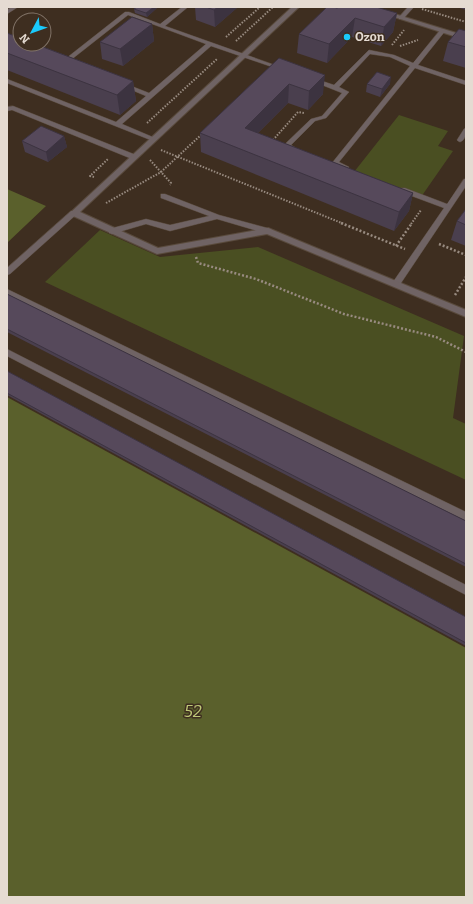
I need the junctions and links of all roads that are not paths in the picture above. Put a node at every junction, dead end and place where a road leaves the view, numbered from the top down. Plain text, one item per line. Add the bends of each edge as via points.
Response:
1 (15, 7) edge
2 (185, 7) edge
3 (296, 7) edge
4 (366, 7) edge
5 (410, 7) edge
6 (7, 12) edge
7 (401, 18) junction
8 (162, 26) junction
9 (443, 30) junction
10 (466, 38) edge
11 (214, 44) junction
12 (245, 55) junction
13 (50, 56) edge
14 (65, 62) junction
15 (72, 64) edge
16 (414, 66) junction
17 (287, 70) edge
18 (308, 78) edge
19 (7, 81) edge
20 (114, 81) edge
21 (466, 83) edge
22 (335, 88) junction
23 (150, 96) junction
24 (7, 109) edge
25 (117, 125) junction
26 (466, 130) edge
27 (460, 140) dead end
28 (150, 142) junction
29 (300, 151) edge
30 (134, 157) junction
31 (356, 171) edge
32 (466, 181) edge
33 (398, 188) edge
34 (163, 196) road end
35 (448, 208) junction
36 (74, 213) junction
37 (217, 218) junction
38 (112, 231) junction
39 (268, 231) junction
40 (7, 272) edge
41 (396, 284) junction
42 (7, 292) edge
43 (466, 314) edge
44 (7, 352) edge
45 (466, 517) edge
46 (466, 590) edge

1 - 6 lane
2 - 8 lane
3 - 12 street
4 - 7 street
5 - 7 lane
7 - 9 street
8 - 11 lane
8 - 14 lane via 127,13
9 - 10 street
9 - 16 lane
11 - 12 lane
11 - 23 lane
12 - 17 lane
12 - 28 street
13 - 14 lane
14 - 15 lane
16 - 21 lane
16 - 22 lane via 386,53 369,52
16 - 31 lane via 331,162
18 - 22 lane
19 - 25 lane
20 - 23 lane
22 - 29 lane via 346,92 324,117 313,120 286,146
23 - 25 lane
24 - 30 lane via 13,108
25 - 28 lane via 136,132
26 - 27 lane
28 - 30 street
30 - 36 street
32 - 35 lane
33 - 35 lane
34 - 37 lane
35 - 41 lane
36 - 38 street
36 - 40 lane
37 - 38 lane via 170,228 146,221
37 - 39 lane
38 - 39 street via 156,251
39 - 41 street
41 - 43 street
42 - 45 lane
44 - 46 lane

